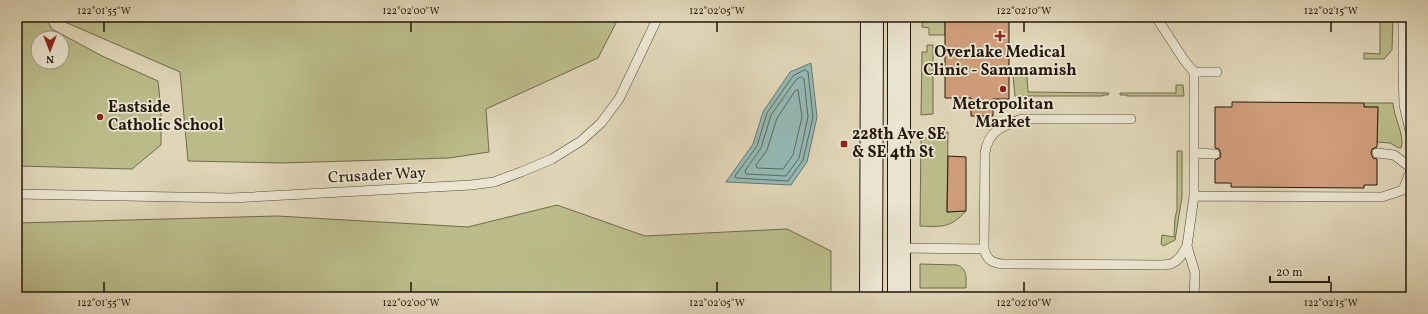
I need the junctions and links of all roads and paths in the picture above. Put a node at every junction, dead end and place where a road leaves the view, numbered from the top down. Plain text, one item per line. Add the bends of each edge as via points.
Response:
1 (658, 17) edge
2 (872, 17) edge
3 (899, 17) edge
4 (1156, 17) edge
5 (1404, 17) edge
6 (1194, 72) junction
7 (1217, 72) dead end
8 (1132, 119) dead end
9 (1411, 135) edge
10 (1194, 153) junction
11 (1378, 153) dead end
12 (1215, 154) dead end
13 (1411, 169) edge
14 (17, 194) edge
15 (1194, 196) junction
16 (1187, 246) junction
17 (899, 248) junction
18 (984, 249) junction
19 (871, 297) edge
20 (899, 297) edge
21 (1194, 297) edge

1 - 14 lane, Crusader Way via 619,99 601,123 581,141 552,159 494,182 463,186 232,198
2 - 19 main road
3 - 17 main road
4 - 6 lane
5 - 9 lane via 1403,93
6 - 7 lane
6 - 10 lane
8 - 18 lane via 1022,119 992,134 986,142 985,153
10 - 12 lane
10 - 15 lane
11 - 13 lane via 1394,155
13 - 15 lane via 1403,190 1382,197
15 - 16 lane
16 - 18 lane via 1181,256 1171,264 1146,265 996,264 986,256
16 - 21 lane via 1195,273
17 - 18 lane
17 - 20 main road

